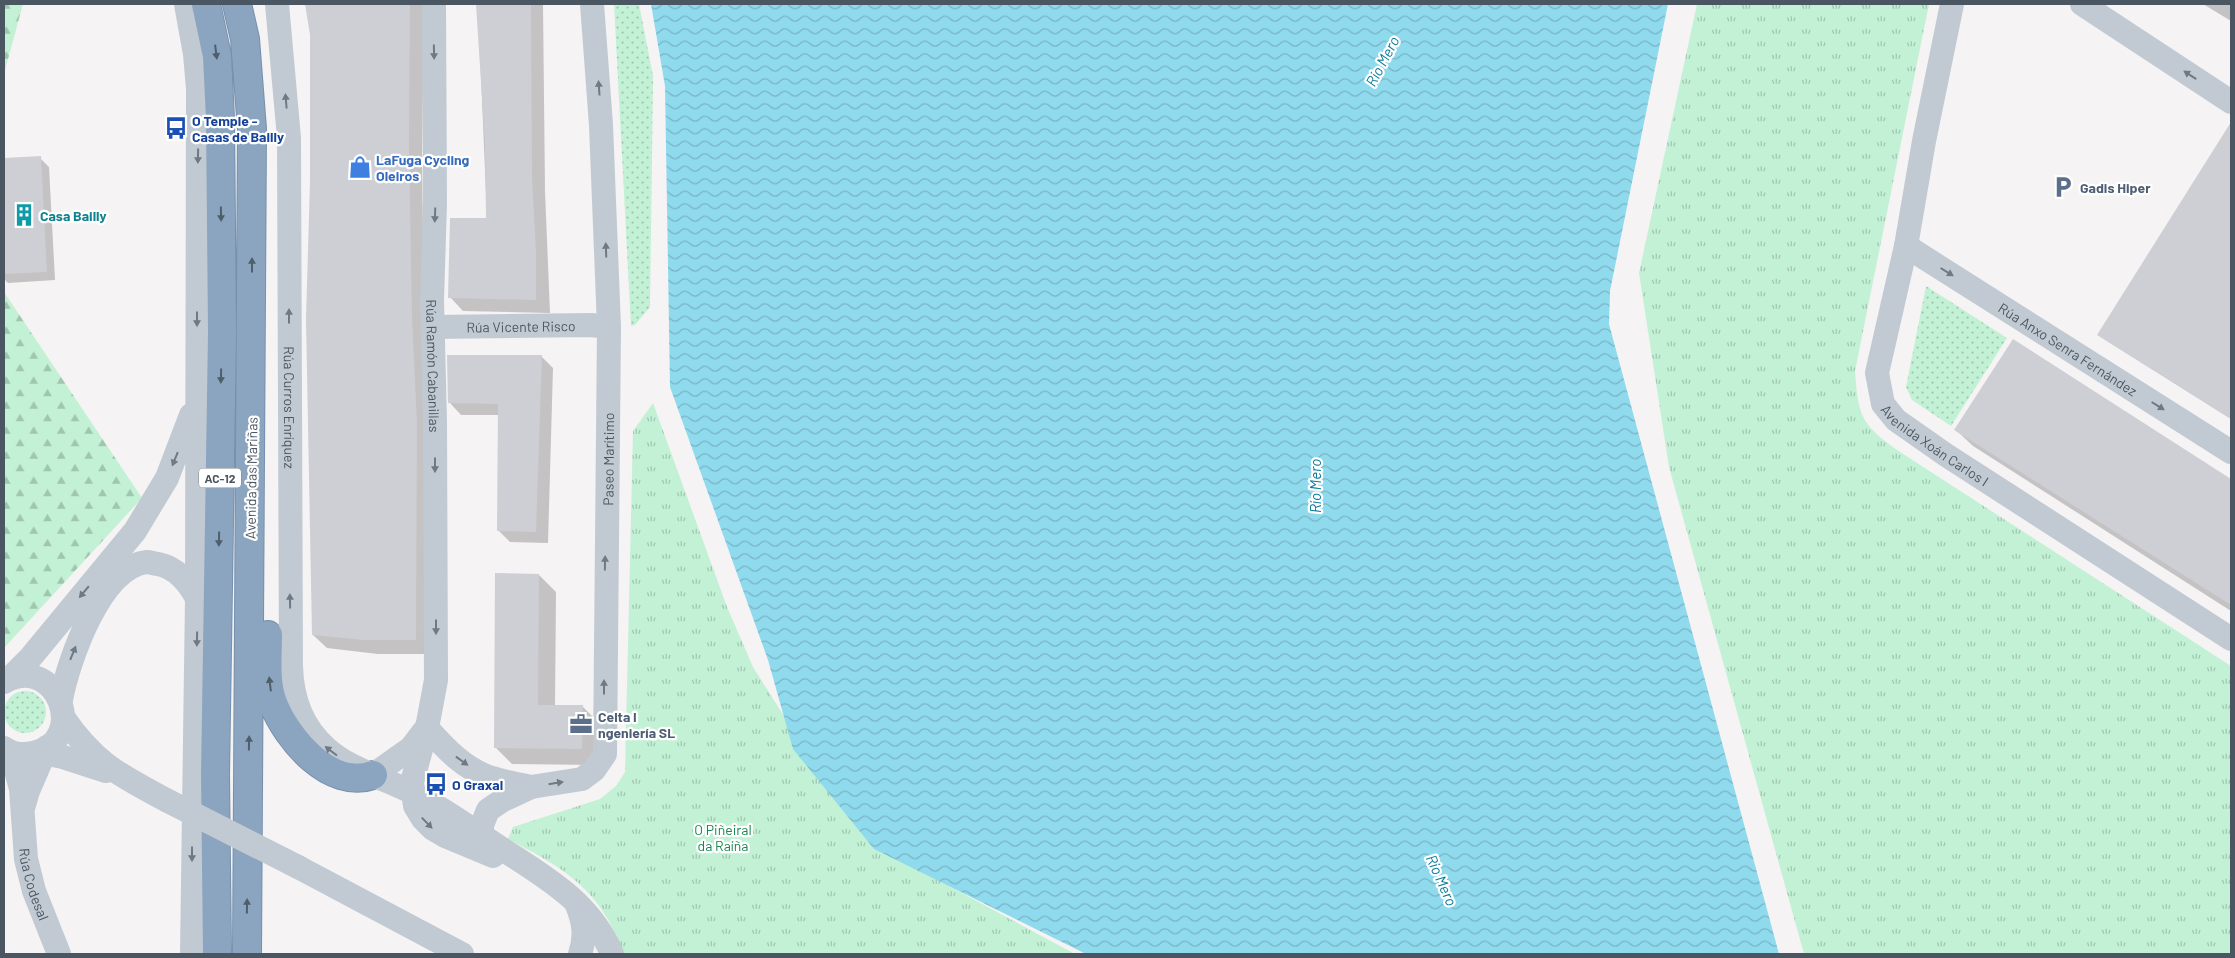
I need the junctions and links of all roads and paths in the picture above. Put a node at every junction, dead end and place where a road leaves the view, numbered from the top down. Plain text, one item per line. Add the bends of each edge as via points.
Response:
1 (186, 4) edge
2 (206, 4) edge
3 (237, 4) edge
4 (277, 4) edge
5 (434, 4) edge
6 (592, 4) edge
7 (1952, 4) edge
8 (2082, 4) edge
9 (2231, 102) edge
10 (1906, 246) junction
11 (433, 327) junction
12 (609, 327) junction
13 (197, 361) junction
14 (252, 366) junction
15 (2231, 452) edge
16 (197, 598) junction
17 (2231, 639) edge
18 (7, 680) edge
19 (62, 708) junction
20 (427, 728) junction
21 (5, 749) edge
22 (43, 751) junction
23 (373, 775) junction
24 (123, 777) junction
25 (531, 787) junction
26 (413, 793) junction
27 (22, 809) junction
28 (482, 835) junction
29 (537, 872) junction
30 (575, 901) junction
31 (462, 953) edge
32 (59, 954) edge
33 (192, 954) edge
34 (217, 954) edge
35 (247, 954) edge
36 (580, 954) edge
37 (612, 954) edge

1 -> 13 street via 196,54 198,89
2 -> 34 highway, AC-12 via 216,56 220,118 222,333 215,775
14 -> 3 highway, Avenida das Mariñas / AC-12 via 252,129 245,39
23 -> 4 street, Rúa Curros Enríquez via 325,748 299,711 292,685 289,138
5 -> 11 street, Rúa Ramón Cabanillas
12 -> 6 street, Paseo Marítimo via 601,125
7 - 10 street, Avenida Xoán Carlos I
9 -> 8 street
10 -> 15 street, Rúa Anxo Senra Fernández
10 - 17 street, Avenida Xoán Carlos I via 1877,373 1883,404 1896,420
11 - 12 street, Rúa Vicente Risco
11 -> 20 street, Rúa Ramón Cabanillas via 436,680
25 -> 12 street, Paseo Marítimo via 582,778 594,770 605,754
13 - 16 street
13 -> 18 street via 190,419 167,478 152,505 135,531 31,657
23 -> 14 highway via 345,777 314,760 284,724 273,703 268,667 265,431
35 -> 14 highway, Avenida das Mariñas / AC-12
19 -> 16 street, Rúa Codesal via 69,663 81,634 94,610 126,570 147,562 167,566 187,580
16 -> 33 street
18 - 19 street via 22,676 45,682 54,690
19 - 22 street, Rúa Codesal via 61,728 56,739
19 - 24 street via 86,748
20 - 23 street, Rúa Ramón Cabanillas via 411,748
20 -> 25 street via 446,749 476,772
20 - 26 street via 412,782
21 - 22 street via 22,754
21 - 27 street, Rúa Codesal via 17,775
22 - 24 street
22 - 27 street, Rúa Codesal
23 - 26 street, Rúa Curros Enríquez
24 - 31 street, bridge
25 - 28 street, Paseo Marítimo via 488,810
26 - 28 street, Rúa Curros Enríquez
26 -> 29 street via 415,806 433,829
27 - 32 street, Rúa Codesal via 28,867 44,920
28 - 29 street, Rúa Curros Enríquez
29 - 30 street
30 - 36 street via 583,924
30 - 37 street via 606,938

